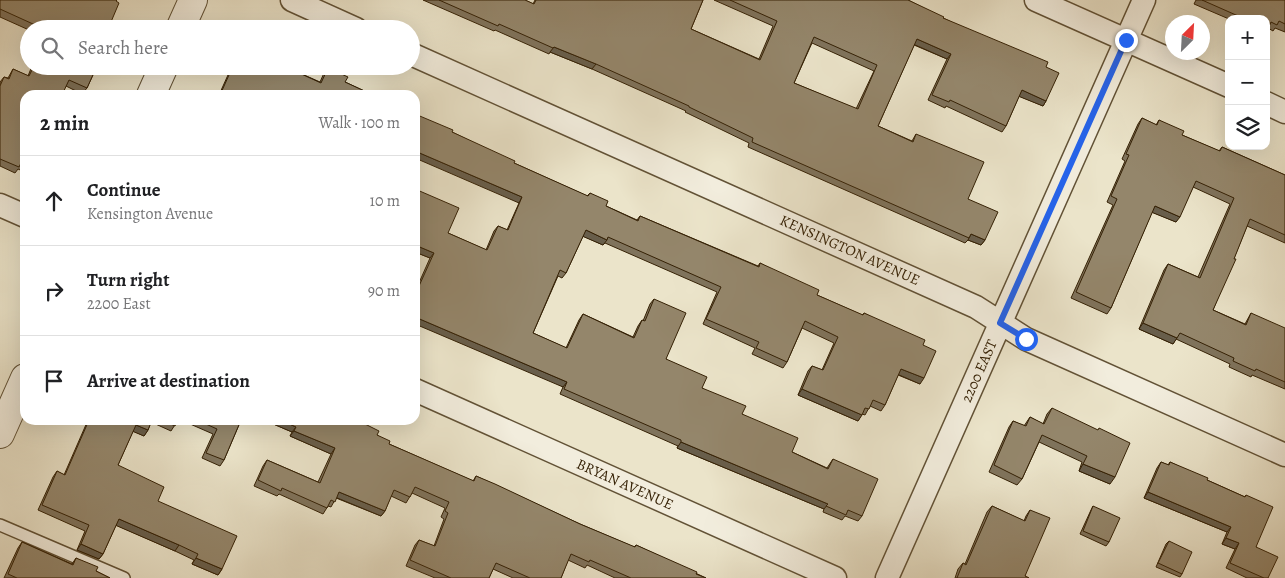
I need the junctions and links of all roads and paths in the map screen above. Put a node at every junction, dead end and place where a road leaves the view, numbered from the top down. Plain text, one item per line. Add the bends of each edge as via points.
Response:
1 (193, 0) edge
2 (292, 0) edge
3 (1036, 0) edge
4 (1144, 0) edge
5 (184, 20) edge
6 (336, 20) edge
7 (1126, 40) junction
8 (420, 58) edge
9 (160, 75) edge
10 (1225, 84) edge
11 (153, 90) edge
12 (1270, 105) edge
13 (1285, 112) edge
14 (0, 205) edge
15 (20, 214) edge
16 (1000, 323) junction
17 (20, 389) edge
18 (420, 392) edge
19 (0, 434) edge
20 (1285, 455) edge
21 (0, 525) edge
22 (124, 578) edge
23 (834, 578) edge
24 (887, 578) edge

1 - 5 street
2 - 6 street
3 - 7 street
4 - 7 street, 2200 EAST
7 - 10 street
7 - 16 street, 2200 EAST
8 - 16 street, KENSINGTON AVENUE via 976,307
9 - 11 street
12 - 13 street
14 - 15 street
16 - 20 street, KENSINGTON AVENUE via 1026,339
16 - 24 street, 2200 EAST
17 - 19 street
18 - 23 street, BRYAN AVENUE
21 - 22 lane

